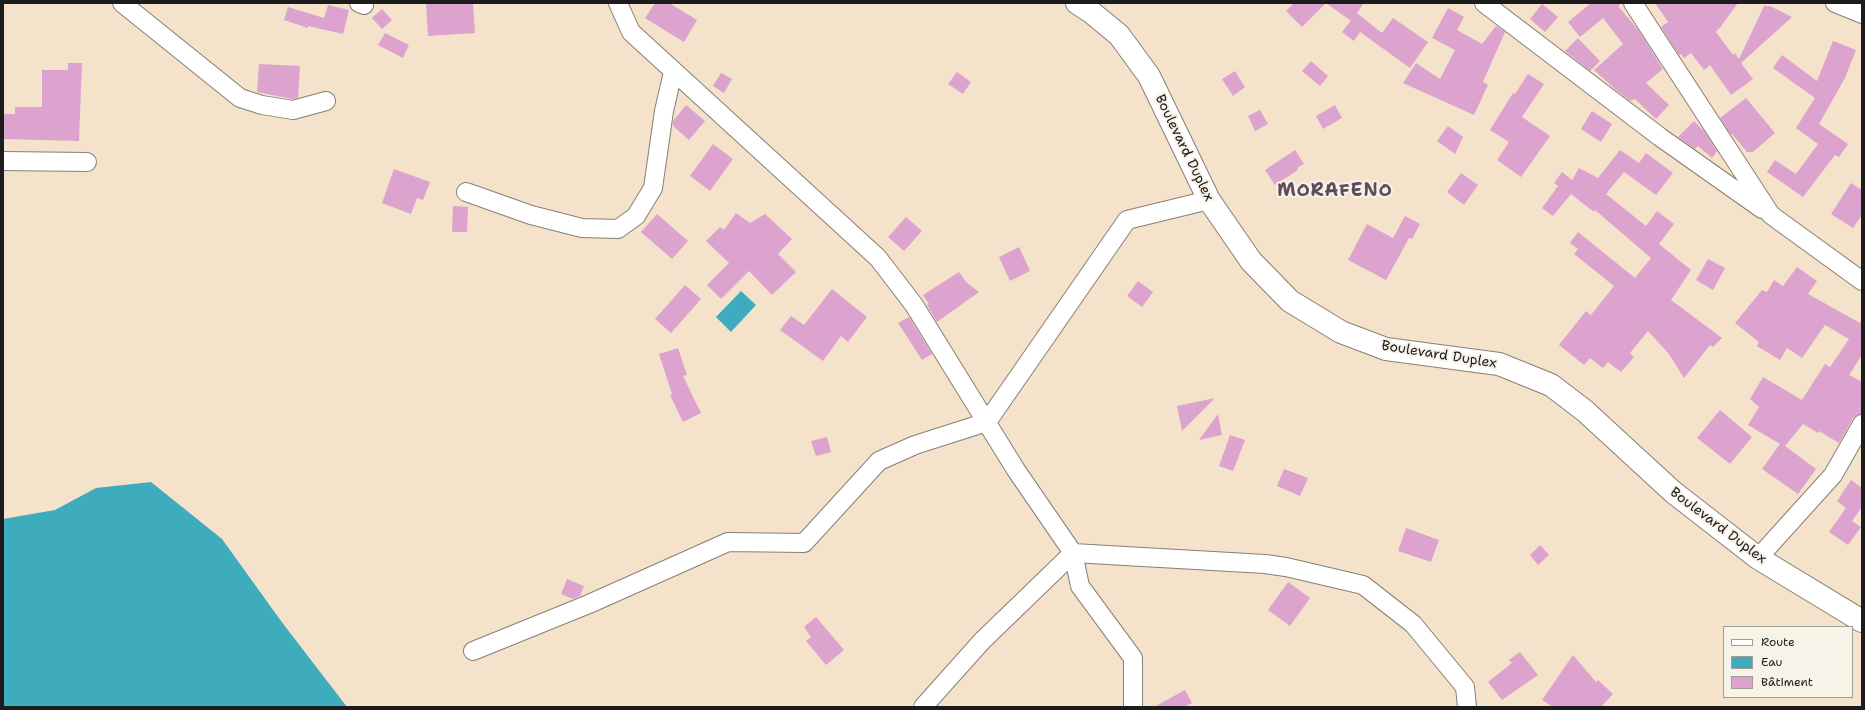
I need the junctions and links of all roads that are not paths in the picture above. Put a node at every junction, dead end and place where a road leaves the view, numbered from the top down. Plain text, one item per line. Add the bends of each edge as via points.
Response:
1 (122, 3) edge
2 (618, 3) edge
3 (1076, 3) edge
4 (1484, 3) edge
5 (1633, 3) edge
6 (1836, 3) edge
7 (1862, 14) edge
8 (673, 72) junction
9 (326, 101) dead end
10 (3, 161) edge
11 (88, 162) dead end
12 (466, 192) dead end
13 (1209, 200) junction
14 (1771, 215) junction
15 (1862, 280) edge
16 (987, 422) junction
17 (1862, 424) edge
18 (1073, 553) junction
19 (1758, 558) junction
20 (1862, 620) edge
21 (473, 651) dead end
22 (923, 707) edge
23 (1133, 707) edge
24 (1468, 707) edge

1 - 9 street via 240,98 293,110
2 - 8 street via 631,32
3 - 13 street, Boulevard Duplex via 1119,35 1149,76
4 - 14 street via 1660,137
5 - 14 street
6 - 7 street
8 - 12 street via 664,111 653,188 636,216 618,229 582,228 531,215
8 - 16 street via 878,258 914,305
10 - 11 street
13 - 16 street via 1128,220
13 - 19 street, Boulevard Duplex via 1251,261 1290,301 1341,332 1386,349 1499,364 1551,385 1585,411 1673,492
14 - 15 street
16 - 18 street via 1016,470
16 - 21 street via 915,445 879,461 804,542 728,542 589,604
17 - 19 street via 1833,475
18 - 22 street via 982,641
18 - 23 street via 1080,586 1134,658
18 - 24 street via 1265,564 1363,585 1413,624 1465,687
19 - 20 street, Boulevard Duplex

